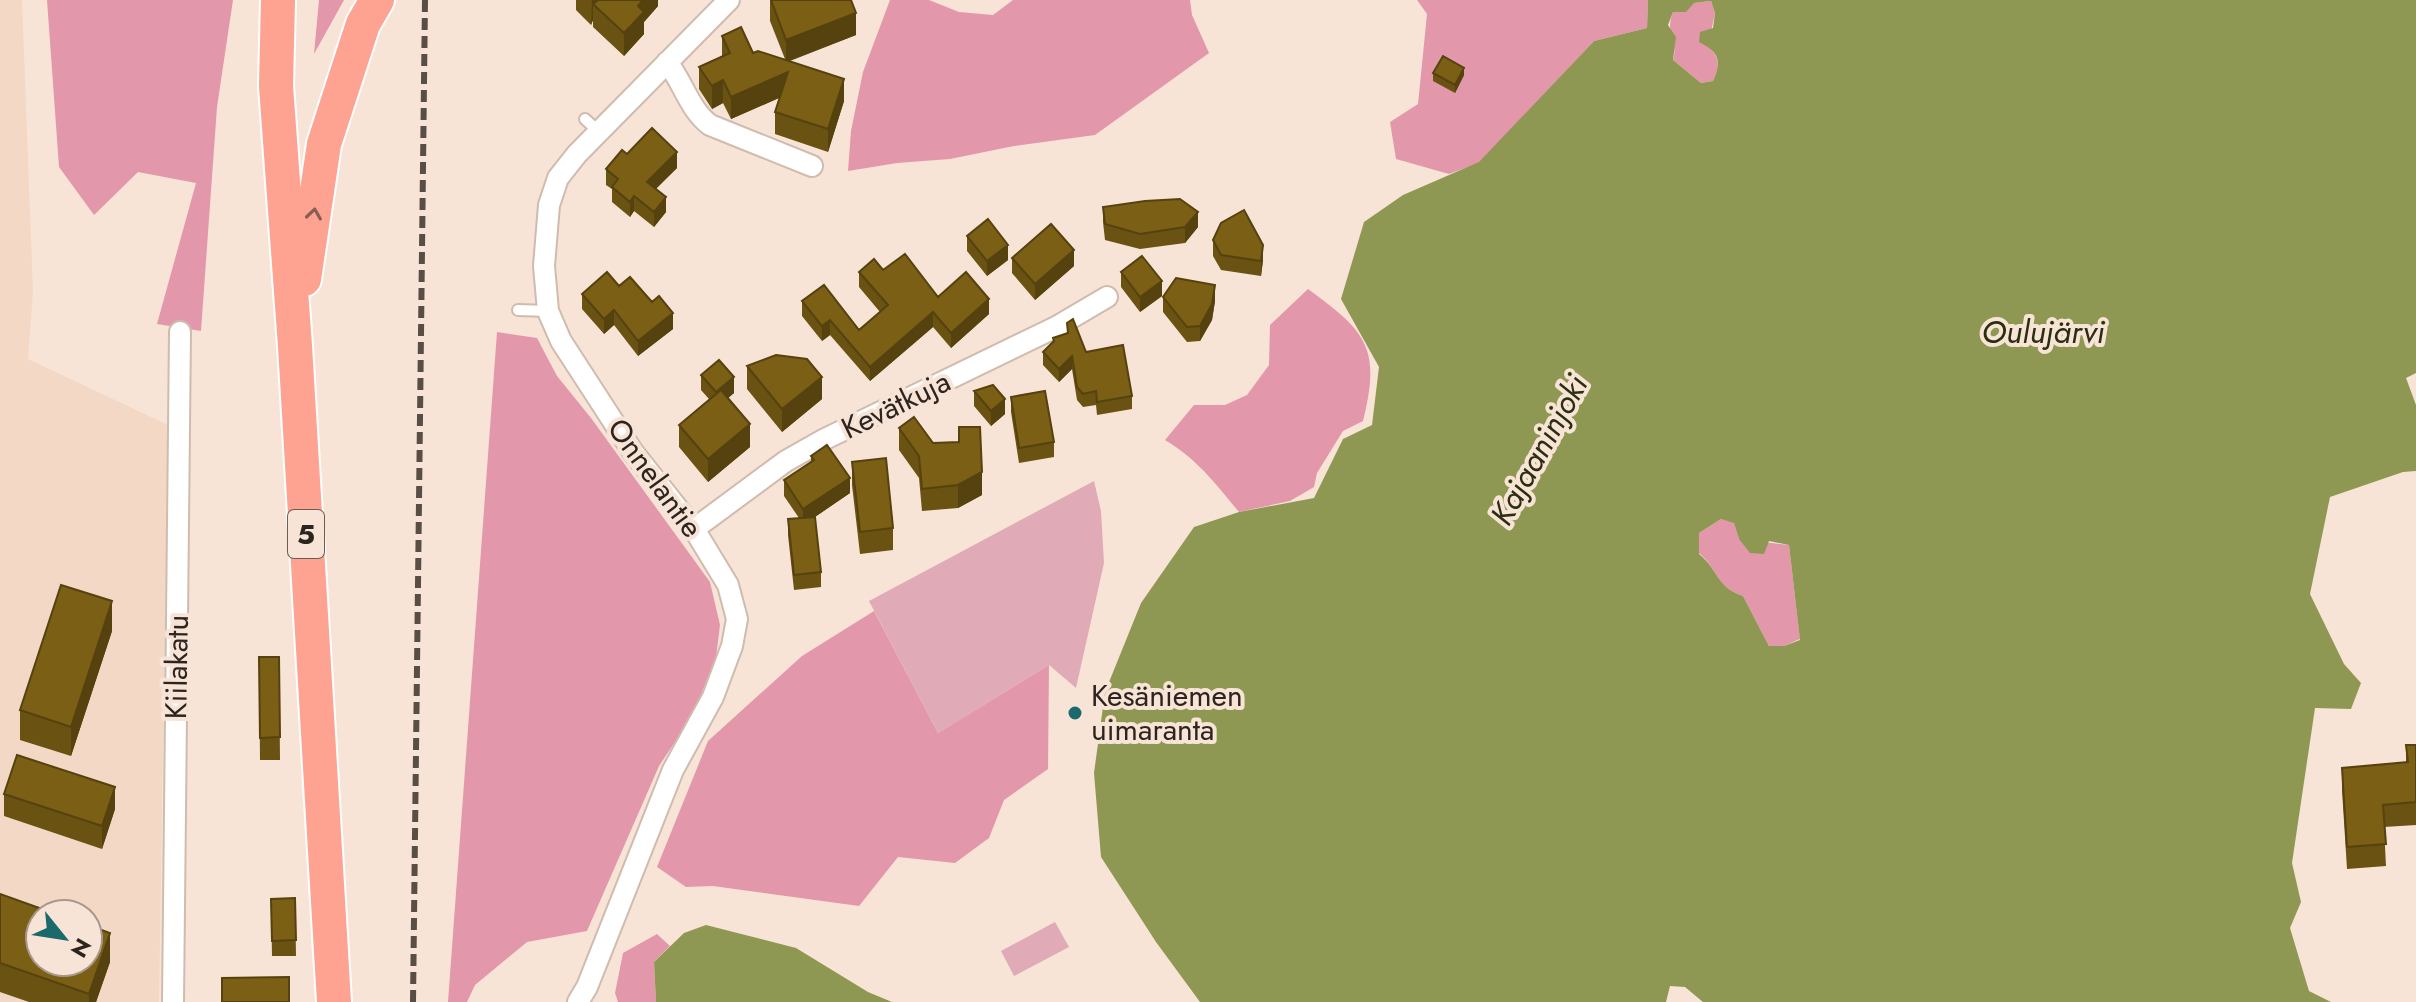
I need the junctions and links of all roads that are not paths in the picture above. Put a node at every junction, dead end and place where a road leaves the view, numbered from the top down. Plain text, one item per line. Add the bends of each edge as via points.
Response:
1 (278, 0) edge
2 (377, 0) edge
3 (729, 0) edge
4 (667, 62) junction
5 (812, 166) dead end
6 (1107, 297) dead end
7 (518, 310) dead end
8 (548, 311) junction
9 (180, 332) dead end
10 (295, 346) junction
11 (694, 529) junction
12 (173, 1002) edge
13 (334, 1002) edge
14 (578, 1002) edge

1 - 10 highway, 5 via 276,86
10 -> 2 highway via 324,144 363,24
3 - 4 street, Onnelantie
4 - 5 street via 710,125
4 - 8 street, Onnelantie via 592,126 558,178 545,228
6 - 11 street, Kevätkuja via 825,439
7 - 8 lane
8 - 11 street, Onnelantie via 561,341 633,452
9 - 12 street, Kiilakatu
10 - 13 highway, 5
11 - 14 street, Onnelantie via 728,585 737,619 732,646 713,697 673,770

